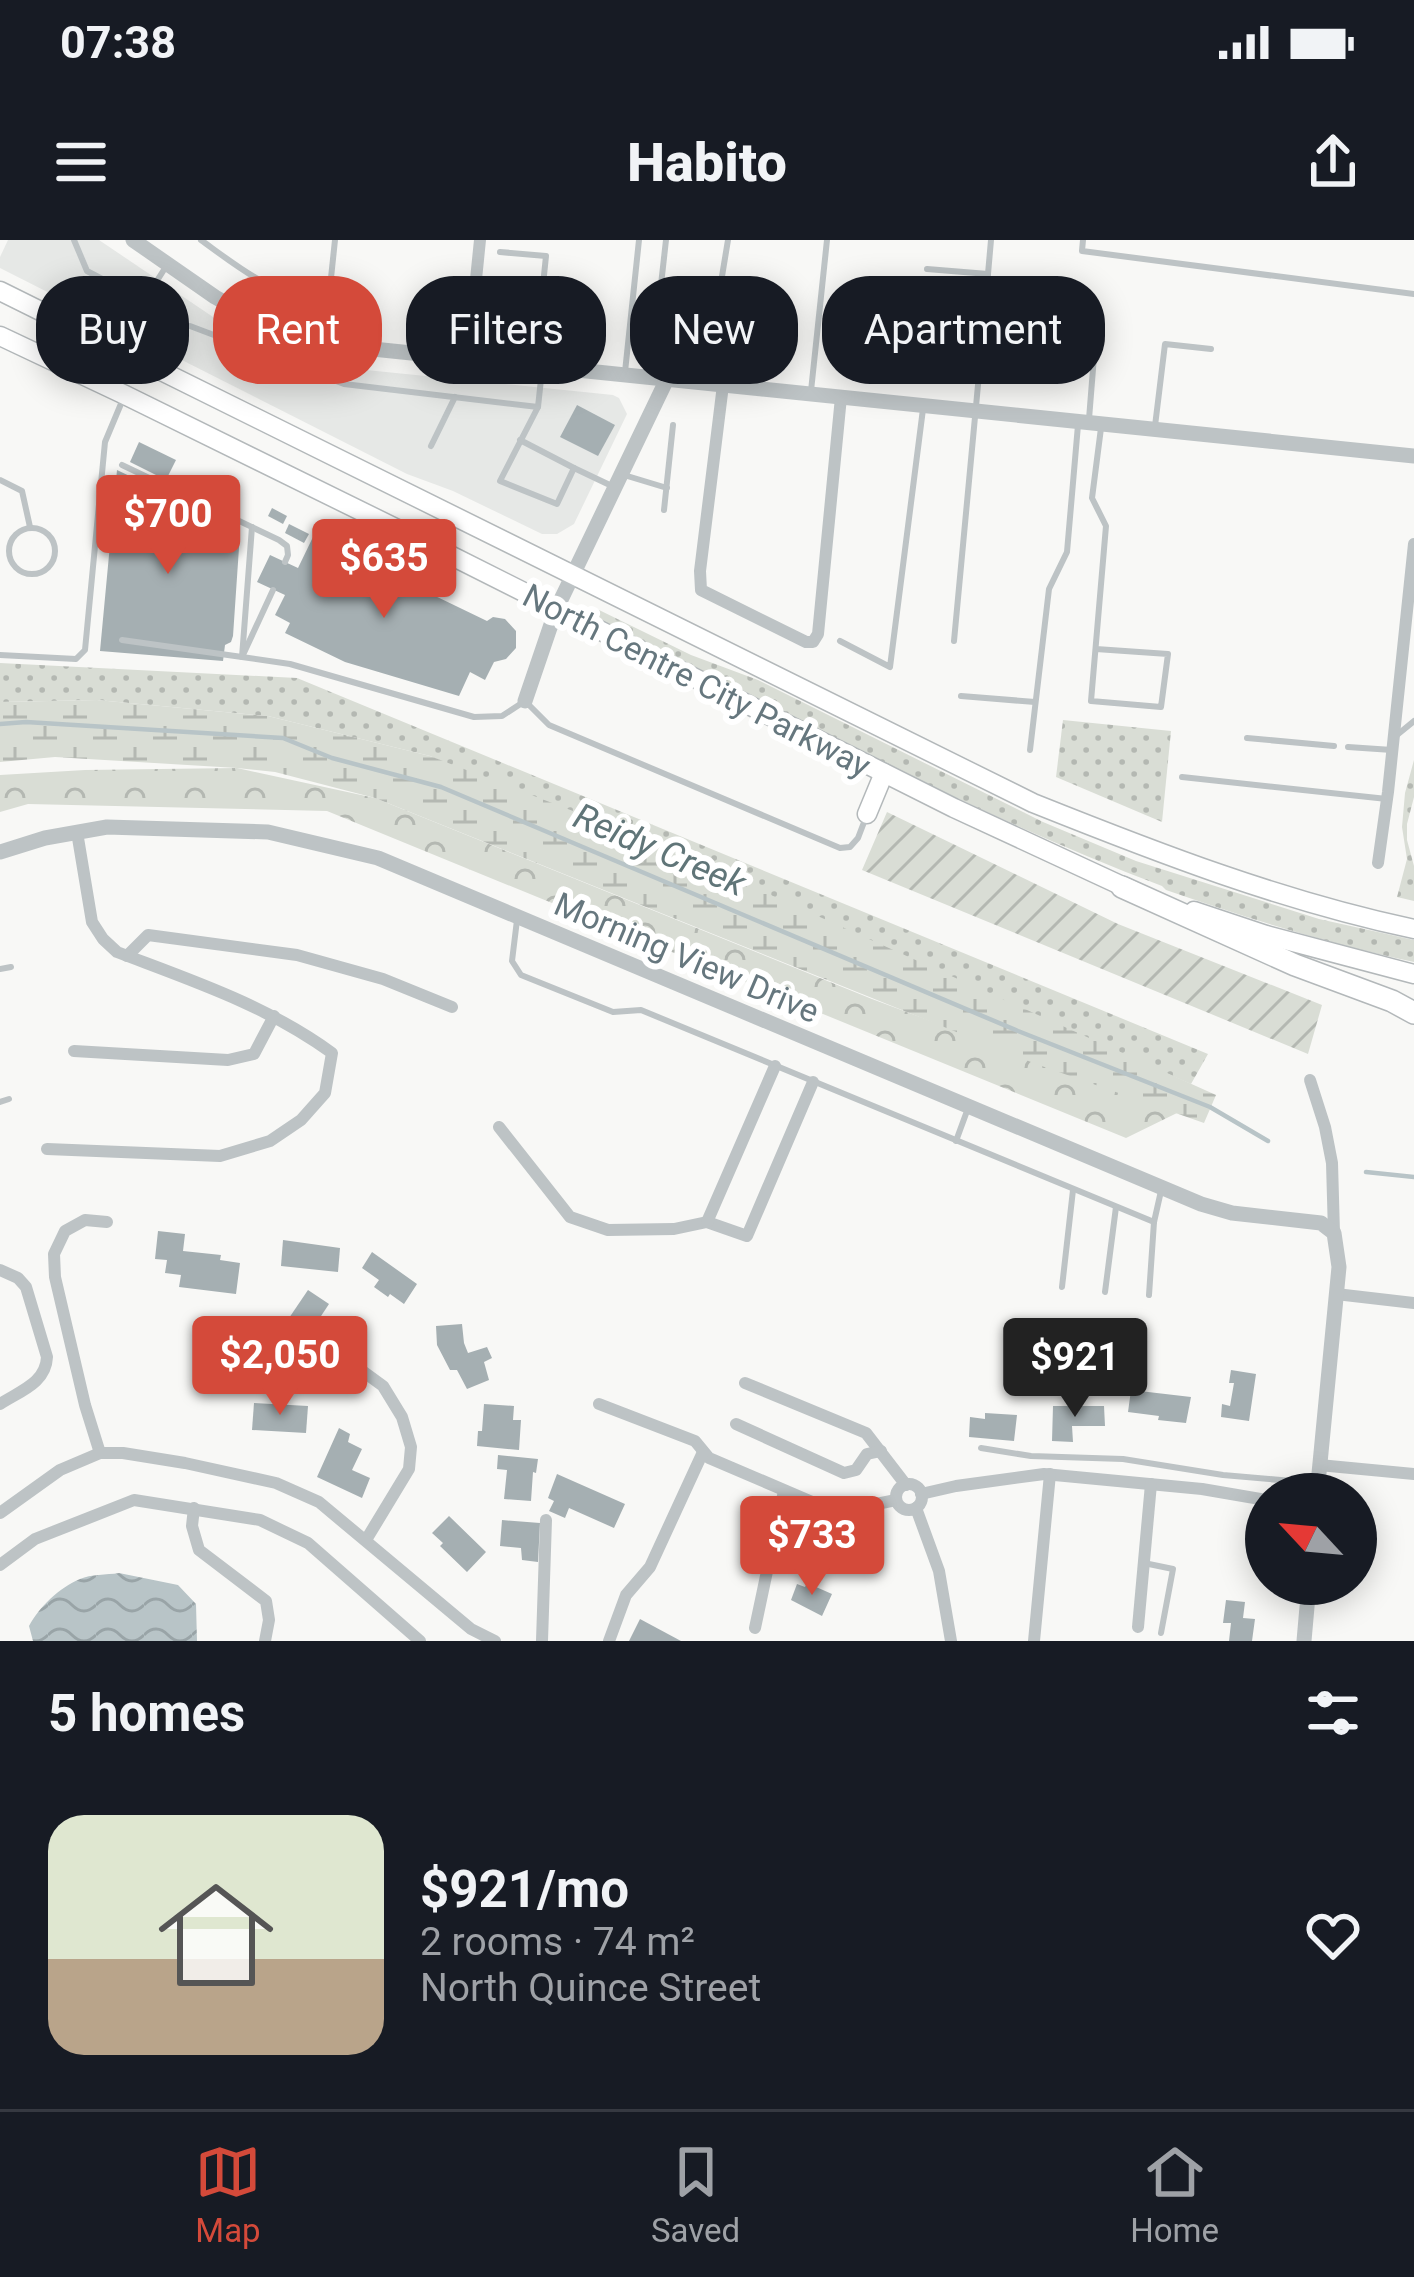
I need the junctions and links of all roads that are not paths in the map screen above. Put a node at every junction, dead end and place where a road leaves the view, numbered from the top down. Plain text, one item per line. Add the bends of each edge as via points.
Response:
1 (74, 240) edge
2 (134, 240) edge
3 (201, 240) edge
4 (335, 240) edge
5 (481, 240) edge
6 (639, 240) edge
7 (666, 240) edge
8 (728, 240) edge
9 (827, 240) edge
10 (991, 240) edge
11 (1083, 240) edge
12 (1117, 242) edge
13 (500, 252) dead end
14 (1116, 256) junction
15 (168, 264) junction
16 (927, 269) dead end
17 (988, 274) joint
18 (251, 276) edge
19 (332, 276) edge
20 (477, 276) edge
21 (544, 276) edge
22 (664, 276) edge
23 (722, 276) edge
24 (0, 291) edge
25 (1414, 294) edge
26 (213, 296) edge
27 (190, 326) dead end
28 (213, 335) edge
29 (0, 337) edge
30 (1211, 349) dead end
31 (606, 373) edge
32 (625, 375) junction
33 (630, 375) edge
34 (344, 384) edge
35 (539, 384) edge
36 (656, 384) edge
37 (714, 384) edge
38 (978, 384) edge
39 (1092, 384) edge
40 (723, 385) junction
41 (125, 394) junction
42 (810, 394) junction
43 (455, 397) junction
44 (841, 397) junction
45 (923, 406) junction
46 (538, 407) junction
47 (975, 411) junction
48 (1089, 423) junction
49 (674, 425) dead end
50 (1154, 430) junction
51 (520, 440) junction
52 (431, 446) dead end
53 (1414, 456) edge
54 (122, 465) dead end
55 (574, 468) junction
56 (0, 480) edge
57 (618, 481) junction
58 (667, 488) junction
59 (215, 509) junction
60 (664, 510) dead end
61 (30, 527) junction
62 (252, 527) junction
63 (214, 536) dead end
64 (1414, 544) edge
65 (285, 562) dead end
66 (572, 576) junction
67 (272, 590) dead end
68 (556, 610) junction
69 (122, 640) dead end
70 (840, 641) dead end
71 (954, 641) dead end
72 (1096, 649) junction
73 (0, 655) edge
74 (242, 657) junction
75 (961, 696) dead end
76 (525, 701) junction
77 (1036, 702) junction
78 (1414, 721) edge
79 (1247, 739) dead end
80 (1393, 744) junction
81 (1334, 746) dead end
82 (1348, 747) dead end
83 (1030, 750) dead end
84 (884, 773) junction
85 (1182, 777) dead end
86 (1387, 800) junction
87 (867, 814) joint
88 (76, 832) junction
89 (0, 852) edge
90 (1378, 862) dead end
91 (1122, 887) junction
92 (518, 918) junction
93 (1414, 928) edge
94 (127, 956) junction
95 (11, 967) dead end
96 (0, 969) edge
97 (1414, 974) edge
98 (452, 1007) dead end
99 (1414, 1013) edge
100 (274, 1016) junction
101 (74, 1051) dead end
102 (775, 1066) junction
103 (1310, 1080) dead end
104 (814, 1082) junction
105 (968, 1107) junction
106 (499, 1127) dead end
107 (956, 1141) junction
108 (47, 1149) dead end
109 (1162, 1188) junction
110 (1073, 1190) junction
111 (1116, 1207) junction
112 (107, 1222) dead end
113 (707, 1222) junction
114 (1154, 1222) junction
115 (1334, 1233) junction
116 (0, 1270) edge
117 (1062, 1287) dead end
118 (1105, 1292) dead end
119 (1336, 1294) junction
120 (1149, 1295) dead end
121 (1414, 1303) edge
122 (346, 1359) dead end
123 (745, 1383) dead end
124 (0, 1404) edge
125 (599, 1405) dead end
126 (736, 1424) dead end
127 (981, 1448) dead end
128 (881, 1451) junction
129 (704, 1452) junction
130 (100, 1453) junction
131 (1319, 1465) junction
132 (1318, 1473) edge
133 (1050, 1474) junction
134 (1414, 1474) edge
135 (1245, 1478) edge
136 (1151, 1484) junction
137 (906, 1485) junction
138 (784, 1490) junction
139 (1245, 1497) edge
140 (896, 1500) junction
141 (919, 1501) junction
142 (194, 1508) junction
143 (0, 1513) edge
144 (546, 1520) dead end
145 (366, 1540) junction
146 (1144, 1563) junction
147 (0, 1564) edge
148 (1307, 1605) edge
149 (755, 1628) dead end
150 (1138, 1628) dead end
151 (1161, 1633) dead end
152 (265, 1641) edge
153 (420, 1641) edge
154 (495, 1641) edge
155 (542, 1641) edge
156 (609, 1641) edge
157 (951, 1641) edge
158 (1034, 1641) edge
159 (1304, 1641) edge

1 - 15 lane via 87,271 144,301
2 - 15 street
3 - 18 lane
4 - 19 lane
5 - 20 street
6 - 32 lane
7 - 22 lane
8 - 23 lane
9 - 42 lane
10 - 17 lane
11 - 14 lane via 1082,251
12 - 14 lane
13 - 21 lane via 546,256
14 - 25 lane
15 - 26 street
16 - 17 lane
24 - 66 highway, North Centre City Parkway
27 - 28 lane
29 - 41 highway, North Centre City Parkway
30 - 50 lane via 1165,344
31 - 32 street
32 - 33 street
34 - 43 lane
35 - 46 lane
36 - 57 street
37 - 40 street
38 - 47 lane
39 - 48 lane
40 - 42 street
40 - 44 street via 700,590 806,642 818,634
41 - 68 highway, North Centre City Parkway
41 - 73 lane via 105,442 85,650 76,659
42 - 44 street
43 - 46 lane
43 - 52 lane
44 - 45 street
45 - 47 street
45 - 70 lane via 890,667
46 - 51 lane
47 - 48 street
47 - 71 lane
48 - 50 street
48 - 72 lane via 1092,498 1106,526
48 - 77 lane via 1067,552 1049,589
49 - 58 lane
50 - 53 street
51 - 55 lane
51 - 55 lane via 500,481 557,504
54 - 59 lane
55 - 57 lane
56 - 61 lane via 22,491
57 - 58 lane
57 - 66 street
58 - 60 lane
59 - 62 lane
59 - 63 lane
61 - 61 lane via 12,538 8,553 14,566 34,575 47,569 56,549
62 - 65 lane via 287,546
62 - 74 lane
64 - 80 street
66 - 68 street
66 - 93 highway, North Centre City Parkway via 1033,803 1236,880
67 - 74 lane
68 - 76 street
68 - 84 highway, North Centre City Parkway
69 - 74 lane
72 - 72 lane via 1091,701 1161,707 1168,654
74 - 76 lane via 474,717 502,716
75 - 77 lane
76 - 87 lane via 549,725 840,848 858,838
77 - 83 lane
78 - 80 lane
79 - 81 lane
80 - 82 lane
80 - 86 street
84 - 87 highway
84 - 91 highway, North Centre City Parkway
85 - 86 lane
86 - 90 street
88 - 89 street, Morning View Drive
88 - 92 street, Morning View Drive via 268,832 378,858
88 - 94 street via 92,922
91 - 97 highway, North Centre City Parkway
91 - 99 highway
92 - 102 lane via 512,961 521,974 613,1012 641,1010
92 - 105 street, Morning View Drive
94 - 98 street via 148,935 297,955
94 - 100 street
95 - 96 lane
100 - 101 street via 254,1054 228,1060
100 - 108 street via 332,1052 325,1093 270,1142 220,1156
102 - 104 lane
102 - 113 street
103 - 115 street via 1332,1163
104 - 107 lane
104 - 113 street via 747,1236
105 - 107 lane
105 - 109 street, Morning View Drive
106 - 113 street via 570,1217 608,1230
107 - 110 lane
109 - 114 lane
109 - 115 street, Morning View Drive via 1232,1213 1321,1223
110 - 111 lane
110 - 117 lane
111 - 114 lane
111 - 118 lane
112 - 130 street via 85,1220 65,1231 55,1254
114 - 120 lane
115 - 119 street
116 - 124 street via 26,1287 47,1357 41,1378
119 - 121 street
119 - 131 street
122 - 145 street via 382,1386 411,1447 409,1469
123 - 128 street via 866,1433
125 - 129 street via 695,1441
126 - 128 street via 844,1473
127 - 135 lane
128 - 137 street
129 - 138 street
129 - 156 street
130 - 143 street via 60,1470
130 - 145 street via 277,1483 319,1502
131 - 132 street
131 - 134 street
133 - 136 street
133 - 141 street via 956,1486
133 - 158 street
136 - 139 street
136 - 146 street
137 - 140 street
137 - 141 street via 916,1486
138 - 140 street via 826,1508
138 - 149 street
140 - 141 street via 907,1510
141 - 157 street
142 - 147 street via 134,1499 34,1539
142 - 152 street via 199,1550 266,1601
142 - 153 street via 260,1520 308,1543
144 - 155 street
145 - 154 street
146 - 150 street
146 - 151 lane via 1173,1569
148 - 159 street

